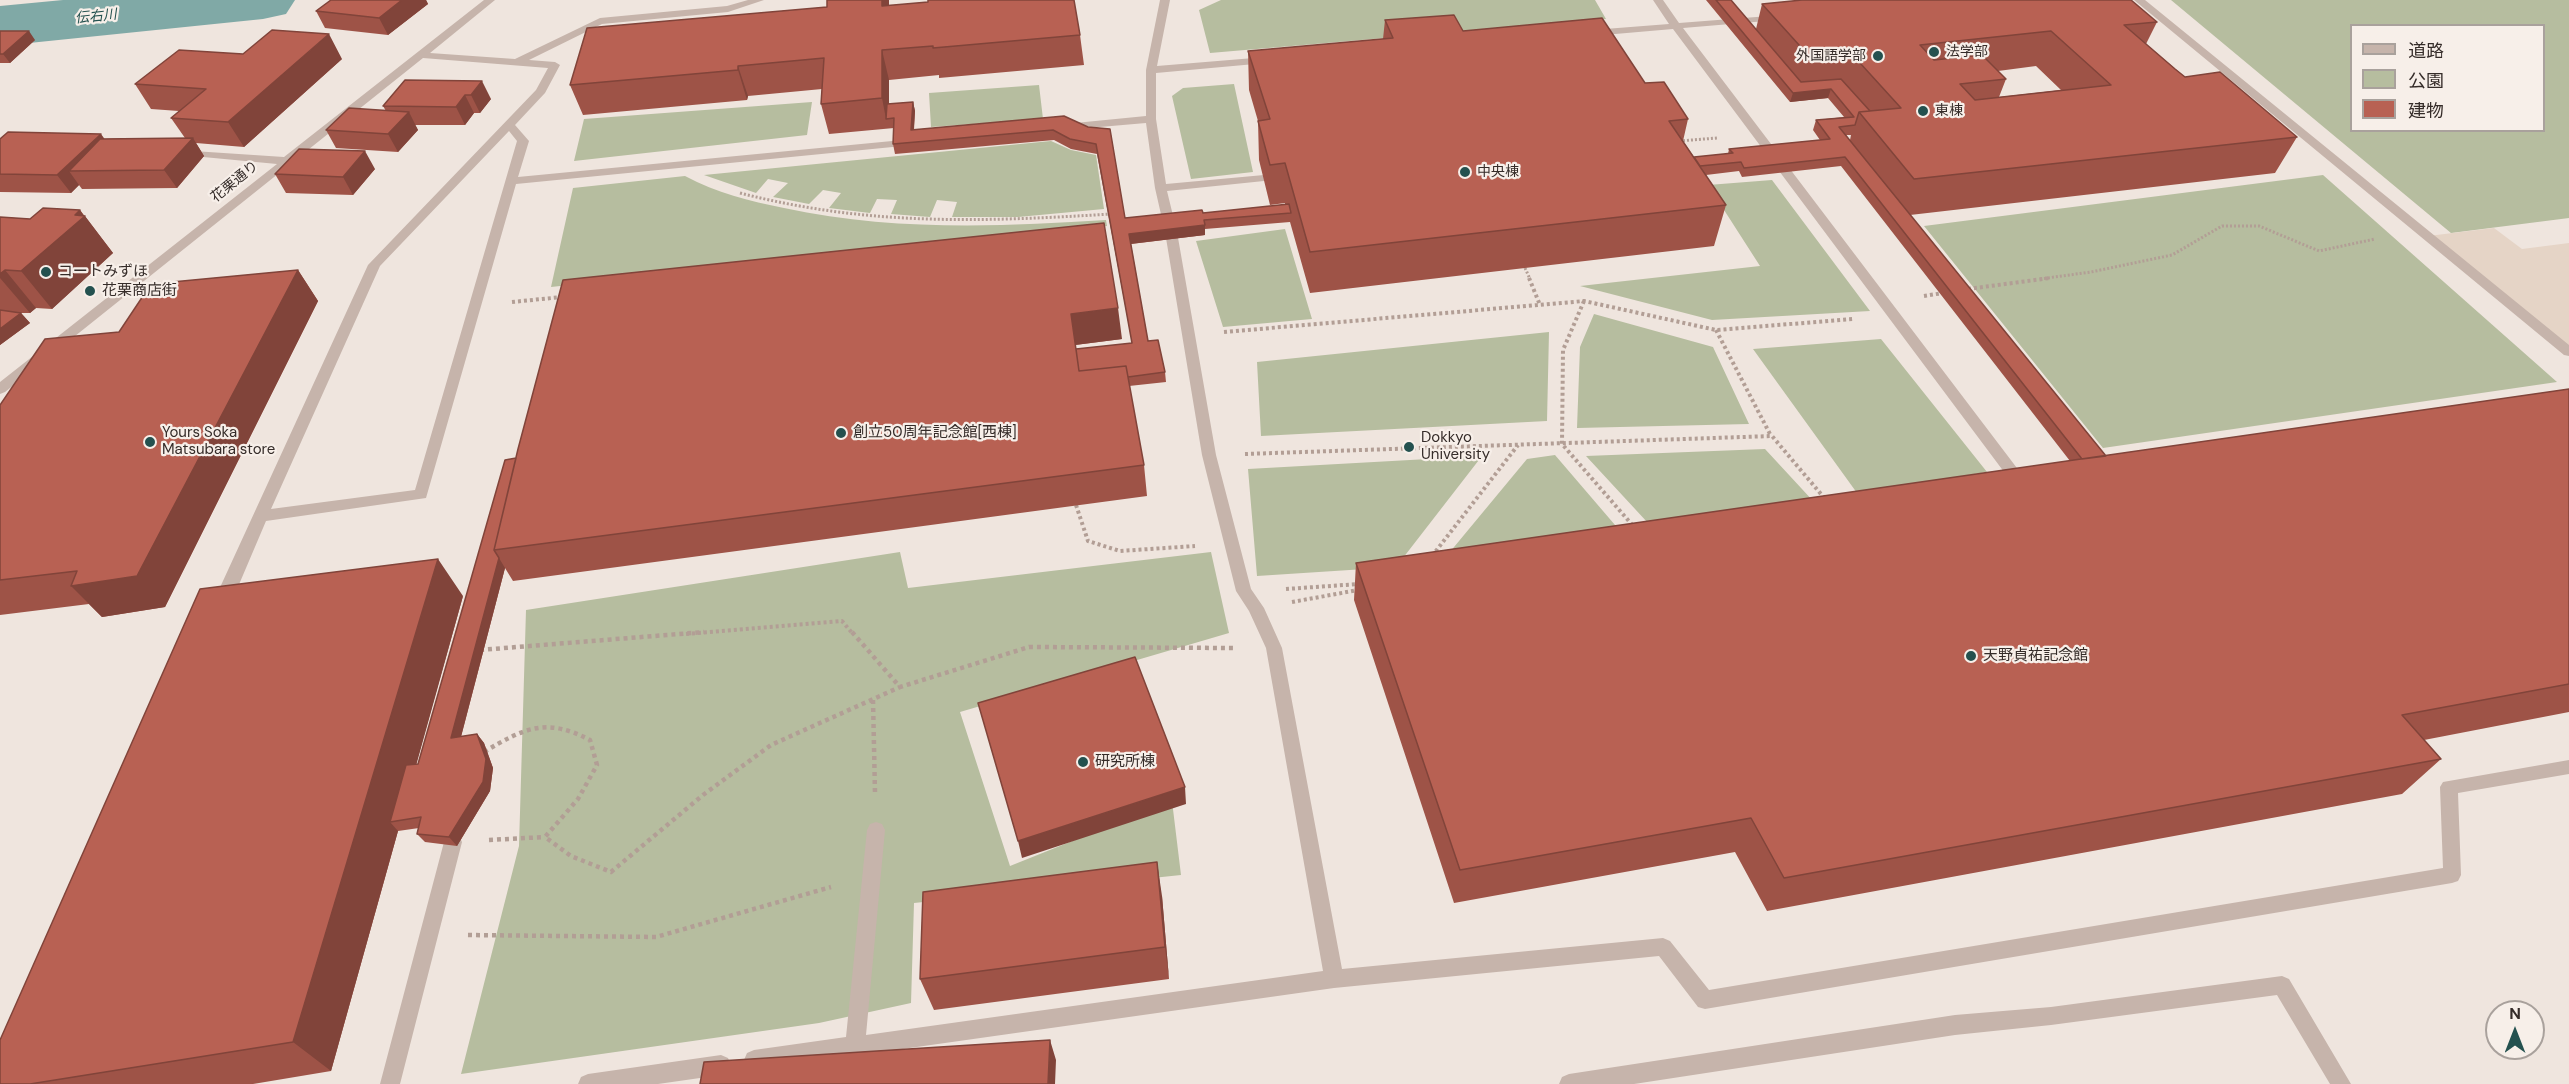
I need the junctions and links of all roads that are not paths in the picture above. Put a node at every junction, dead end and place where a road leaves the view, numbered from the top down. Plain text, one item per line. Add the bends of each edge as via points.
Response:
1 (490, 0) edge
2 (759, 0) edge
3 (1165, 0) edge
4 (1658, 0) edge
5 (2139, 0) edge
6 (1788, 16) edge
7 (1676, 26) junction
8 (1586, 34) edge
9 (420, 55) junction
10 (1281, 59) edge
11 (517, 62) junction
12 (1150, 70) junction
13 (1152, 119) junction
14 (509, 124) junction
15 (1058, 128) edge
16 (928, 140) edge
17 (166, 151) edge
18 (286, 161) junction
19 (1264, 178) edge
20 (511, 181) junction
21 (1161, 189) junction
22 (2569, 352) edge
23 (0, 389) edge
24 (2029, 494) edge
25 (261, 516) junction
26 (220, 615) edge
27 (2569, 766) edge
28 (876, 830) road end
29 (453, 842) edge
30 (1334, 979) junction
31 (855, 1046) junction
32 (390, 1084) edge
33 (588, 1084) edge
34 (1569, 1084) edge
35 (2341, 1084) edge

1 - 9 street, 花栗通り
2 - 11 street via 728,9 600,21
3 - 12 street
4 - 7 street
5 - 22 street
6 - 7 street
7 - 8 street
7 - 24 street
9 - 11 street
9 - 18 street, 花栗通り
10 - 12 street
11 - 14 street via 555,65 541,91
12 - 13 street
13 - 15 street
13 - 21 street
14 - 20 street via 523,141
14 - 25 street via 374,265
16 - 20 street
17 - 18 street
18 - 23 street, 花栗通り
19 - 21 street
20 - 25 street via 421,494
21 - 30 street via 1209,455 1245,591 1274,648
25 - 26 street via 225,594
27 - 30 street via 2449,787 2452,875 1705,1000 1663,947
28 - 31 street
29 - 32 street
30 - 31 street
31 - 33 street
34 - 35 street via 1955,1025 2282,985

